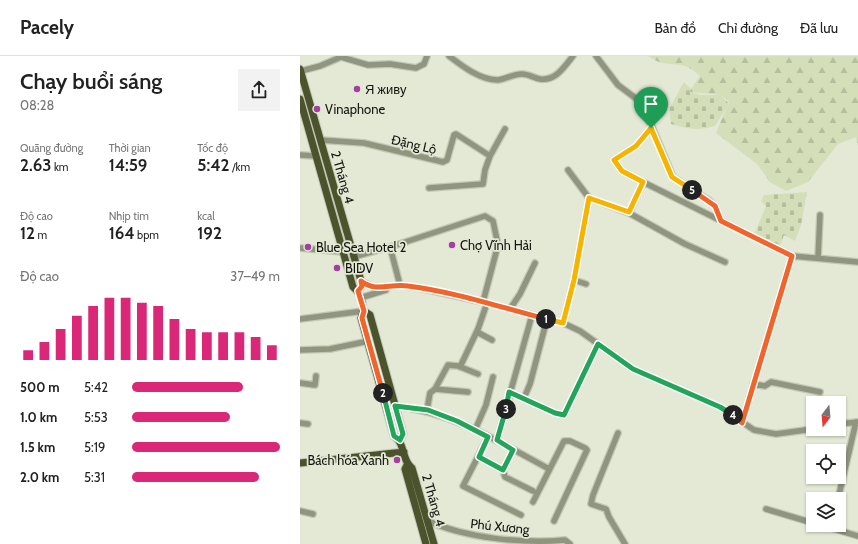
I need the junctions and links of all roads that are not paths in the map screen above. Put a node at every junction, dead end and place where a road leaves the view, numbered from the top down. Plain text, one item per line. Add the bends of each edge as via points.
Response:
1 (427, 56) edge
2 (448, 56) edge
3 (573, 56) edge
4 (596, 56) edge
5 (334, 57) edge
6 (300, 70) edge
7 (300, 99) edge
8 (651, 128) junction
9 (505, 129) dead end
10 (320, 140) junction
11 (300, 155) edge
12 (316, 156) junction
13 (324, 156) junction
14 (490, 156) junction
15 (568, 170) dead end
16 (643, 182) junction
17 (429, 188) dead end
18 (589, 198) junction
19 (629, 212) junction
20 (820, 215) dead end
21 (721, 221) junction
22 (390, 246) junction
23 (300, 248) edge
24 (344, 252) junction
25 (792, 256) junction
26 (354, 257) junction
27 (818, 258) junction
28 (725, 262) dead end
29 (858, 262) edge
30 (535, 263) dead end
31 (574, 280) junction
32 (361, 281) junction
33 (586, 284) dead end
34 (400, 285) junction
35 (359, 295) junction
36 (485, 302) junction
37 (510, 309) junction
38 (364, 311) junction
39 (532, 315) junction
40 (300, 319) edge
41 (547, 319) junction
42 (563, 323) junction
43 (476, 332) junction
44 (492, 340) dead end
45 (368, 341) junction
46 (598, 344) junction
47 (300, 350) edge
48 (460, 367) junction
49 (478, 374) dead end
50 (316, 376) dead end
51 (493, 377) dead end
52 (300, 383) edge
53 (753, 384) junction
54 (435, 389) junction
55 (468, 392) dead end
56 (509, 392) junction
57 (820, 392) dead end
58 (524, 398) junction
59 (395, 406) junction
60 (428, 410) junction
61 (857, 422) edge
62 (300, 423) edge
63 (742, 423) junction
64 (846, 423) edge
65 (308, 424) dead end
66 (475, 430) junction
67 (806, 430) edge
68 (618, 433) dead end
69 (488, 437) junction
70 (400, 440) junction
71 (497, 440) junction
72 (513, 450) junction
73 (404, 452) junction
74 (479, 457) junction
75 (300, 464) edge
76 (407, 465) junction
77 (549, 469) junction
78 (503, 470) junction
79 (533, 491) dead end
80 (840, 492) edge
81 (533, 502) dead end
82 (766, 509) dead end
83 (300, 511) edge
84 (312, 514) dead end
85 (521, 515) dead end
86 (428, 521) junction
87 (554, 521) dead end
88 (806, 521) edge
89 (846, 532) edge
90 (858, 536) edge
91 (499, 542) edge
92 (521, 542) edge
93 (548, 542) edge
94 (426, 544) edge
95 (434, 544) edge
96 (570, 544) edge
97 (625, 544) edge

1 - 5 street via 424,64 416,68 390,64 368,65
2 - 3 street via 471,71 499,80 522,74 549,79 559,73
4 - 8 street via 618,85 642,103
5 - 6 street via 320,66
6 - 10 main road, 2 Tháng 4
7 - 12 main road, 2 Tháng 4
8 - 16 street via 636,146 614,160 622,171
8 - 21 street via 672,177 710,201
9 - 14 street
10 - 13 main road, 2 Tháng 4
10 - 14 street, Đặng Lộ via 364,143 444,162 456,134
11 - 12 street
12 - 13 main road
12 - 24 main road, 2 Tháng 4
13 - 26 main road, 2 Tháng 4
14 - 17 street via 483,184
15 - 18 street
16 - 19 street
16 - 21 street
18 - 19 street
18 - 31 street
19 - 28 street via 685,244
20 - 27 street
21 - 25 street
22 - 26 street
22 - 34 street
22 - 36 street via 488,217 493,222 498,245
23 - 24 street
24 - 35 main road, 2 Tháng 4 via 353,287
25 - 27 street
25 - 53 street
26 - 32 main road, 2 Tháng 4
27 - 29 street
30 - 37 street
31 - 33 street
31 - 42 street
32 - 34 street via 374,288
32 - 35 main road
34 - 35 street
34 - 36 street
35 - 38 main road, 2 Tháng 4
36 - 37 street
36 - 43 street
37 - 39 street
38 - 40 street
38 - 45 main road, 2 Tháng 4 via 362,318
38 - 59 main road, 2 Tháng 4 via 370,315
39 - 41 street
39 - 56 street
41 - 42 street
41 - 58 street
42 - 46 street
43 - 44 street
43 - 48 street
45 - 47 street via 340,348
45 - 70 main road, 2 Tháng 4 via 394,436
46 - 58 street via 564,415
46 - 63 street via 633,369 720,407
48 - 49 street
48 - 54 street via 448,365
50 - 52 street via 315,385
51 - 66 street via 486,405
53 - 57 street via 765,386 771,382
53 - 63 street
54 - 55 street
54 - 60 street via 430,394
56 - 58 street
56 - 71 street
59 - 60 street
59 - 70 main road, 2 Tháng 4 via 403,434
60 - 66 street
61 - 64 street
61 - 80 street
62 - 65 street
63 - 67 street via 768,434
66 - 69 street
68 - 97 street via 591,504 606,509 608,517
69 - 71 street
69 - 74 street
70 - 73 main road, 2 Tháng 4
71 - 72 street
72 - 77 street
72 - 78 street
73 - 75 main road
73 - 76 main road, 2 Tháng 4
74 - 78 street
74 - 85 street via 466,479 464,488
76 - 86 main road, 2 Tháng 4 via 412,468
76 - 94 main road, 2 Tháng 4 via 405,469
77 - 81 street
77 - 87 street via 564,441 570,441 587,450
78 - 79 street via 505,477
82 - 88 street
83 - 84 street
86 - 91 street, Phú Xương
86 - 95 main road, 2 Tháng 4
89 - 90 street
91 - 92 street, Phú Xương
92 - 93 street, Phú Xương
93 - 96 street, Phú Xương via 565,540

